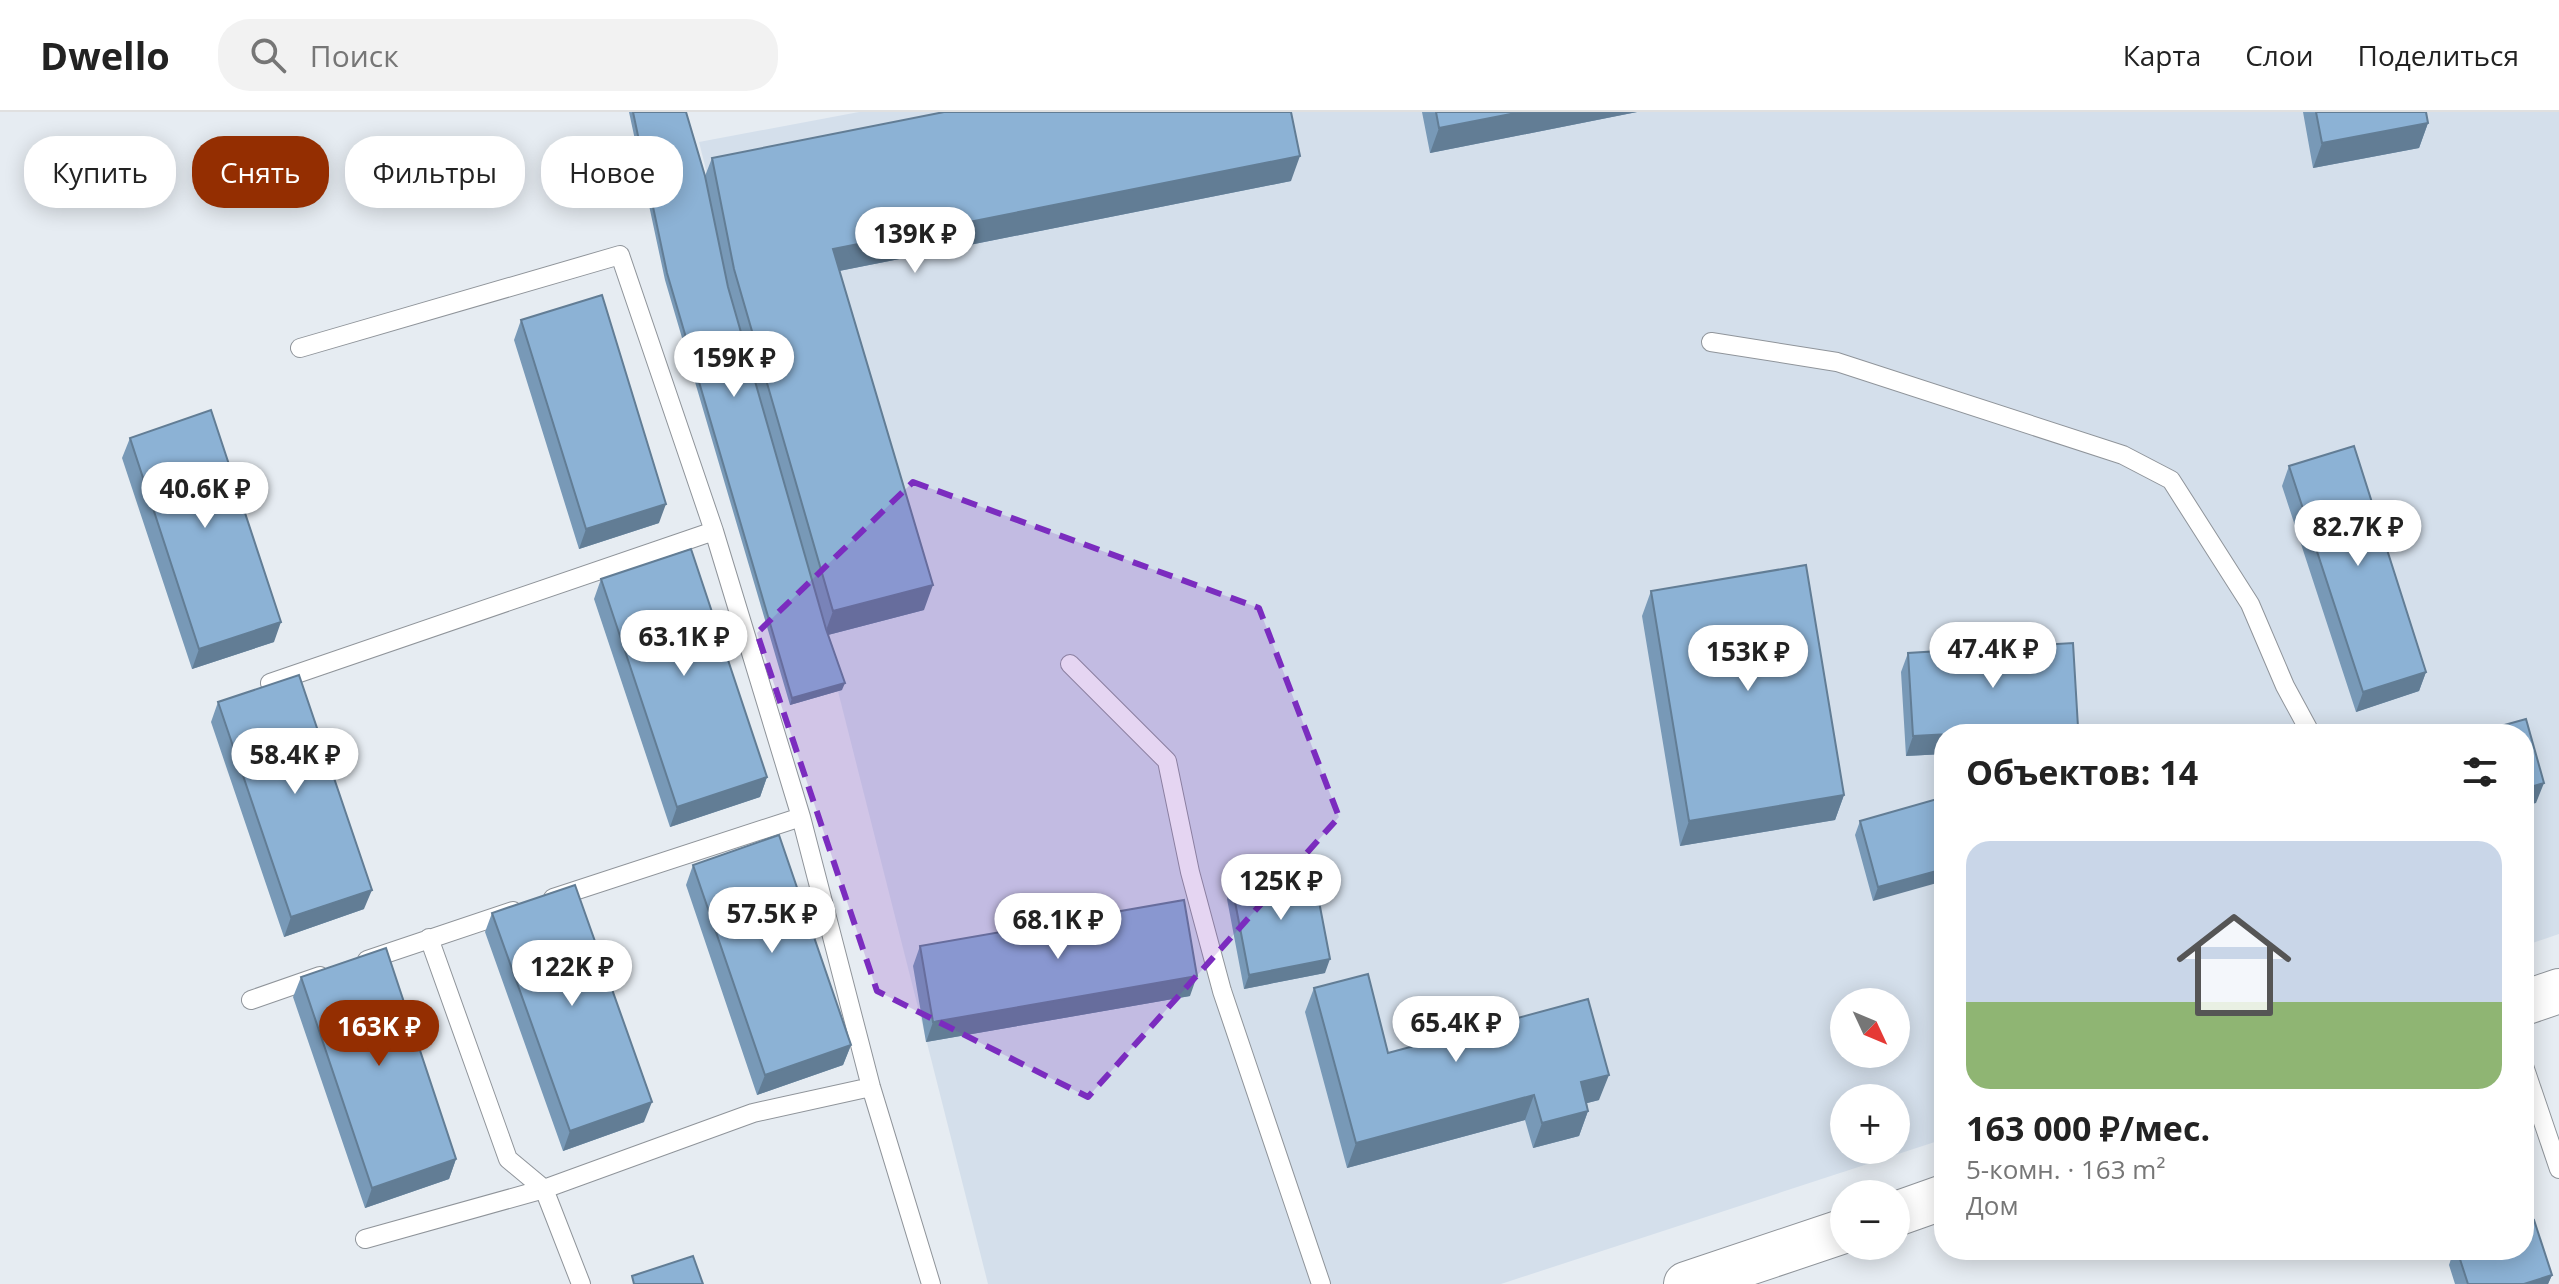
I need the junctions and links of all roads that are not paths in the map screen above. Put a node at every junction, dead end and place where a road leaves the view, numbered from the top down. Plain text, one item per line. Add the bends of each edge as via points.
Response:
1 (1711, 342) dead end
2 (300, 348) dead end
3 (714, 531) junction
4 (1070, 664) dead end
5 (270, 683) edge
6 (2306, 724) edge
7 (801, 817) junction
8 (429, 938) junction
9 (2559, 991) edge
10 (251, 1000) dead end
11 (2534, 1000) edge
12 (871, 1087) junction
13 (2534, 1095) edge
14 (2559, 1169) edge
15 (544, 1189) junction
16 (1934, 1201) edge
17 (1910, 1209) edge
18 (1830, 1236) edge
19 (365, 1239) dead end
20 (581, 1284) edge
21 (931, 1284) edge
22 (1321, 1284) edge
23 (1686, 1284) edge

1 - 6 lane via 1837,362 2123,455 2171,480 2250,604
2 - 3 lane via 620,255
3 - 5 lane
3 - 7 lane
4 - 22 lane via 1167,761 1222,991
7 - 8 lane
7 - 12 lane
8 - 10 lane
8 - 15 lane via 508,1159
9 - 11 main road
12 - 15 lane via 753,1113
12 - 21 lane
13 - 14 lane
15 - 19 lane
15 - 20 lane
16 - 17 main road
18 - 23 main road

